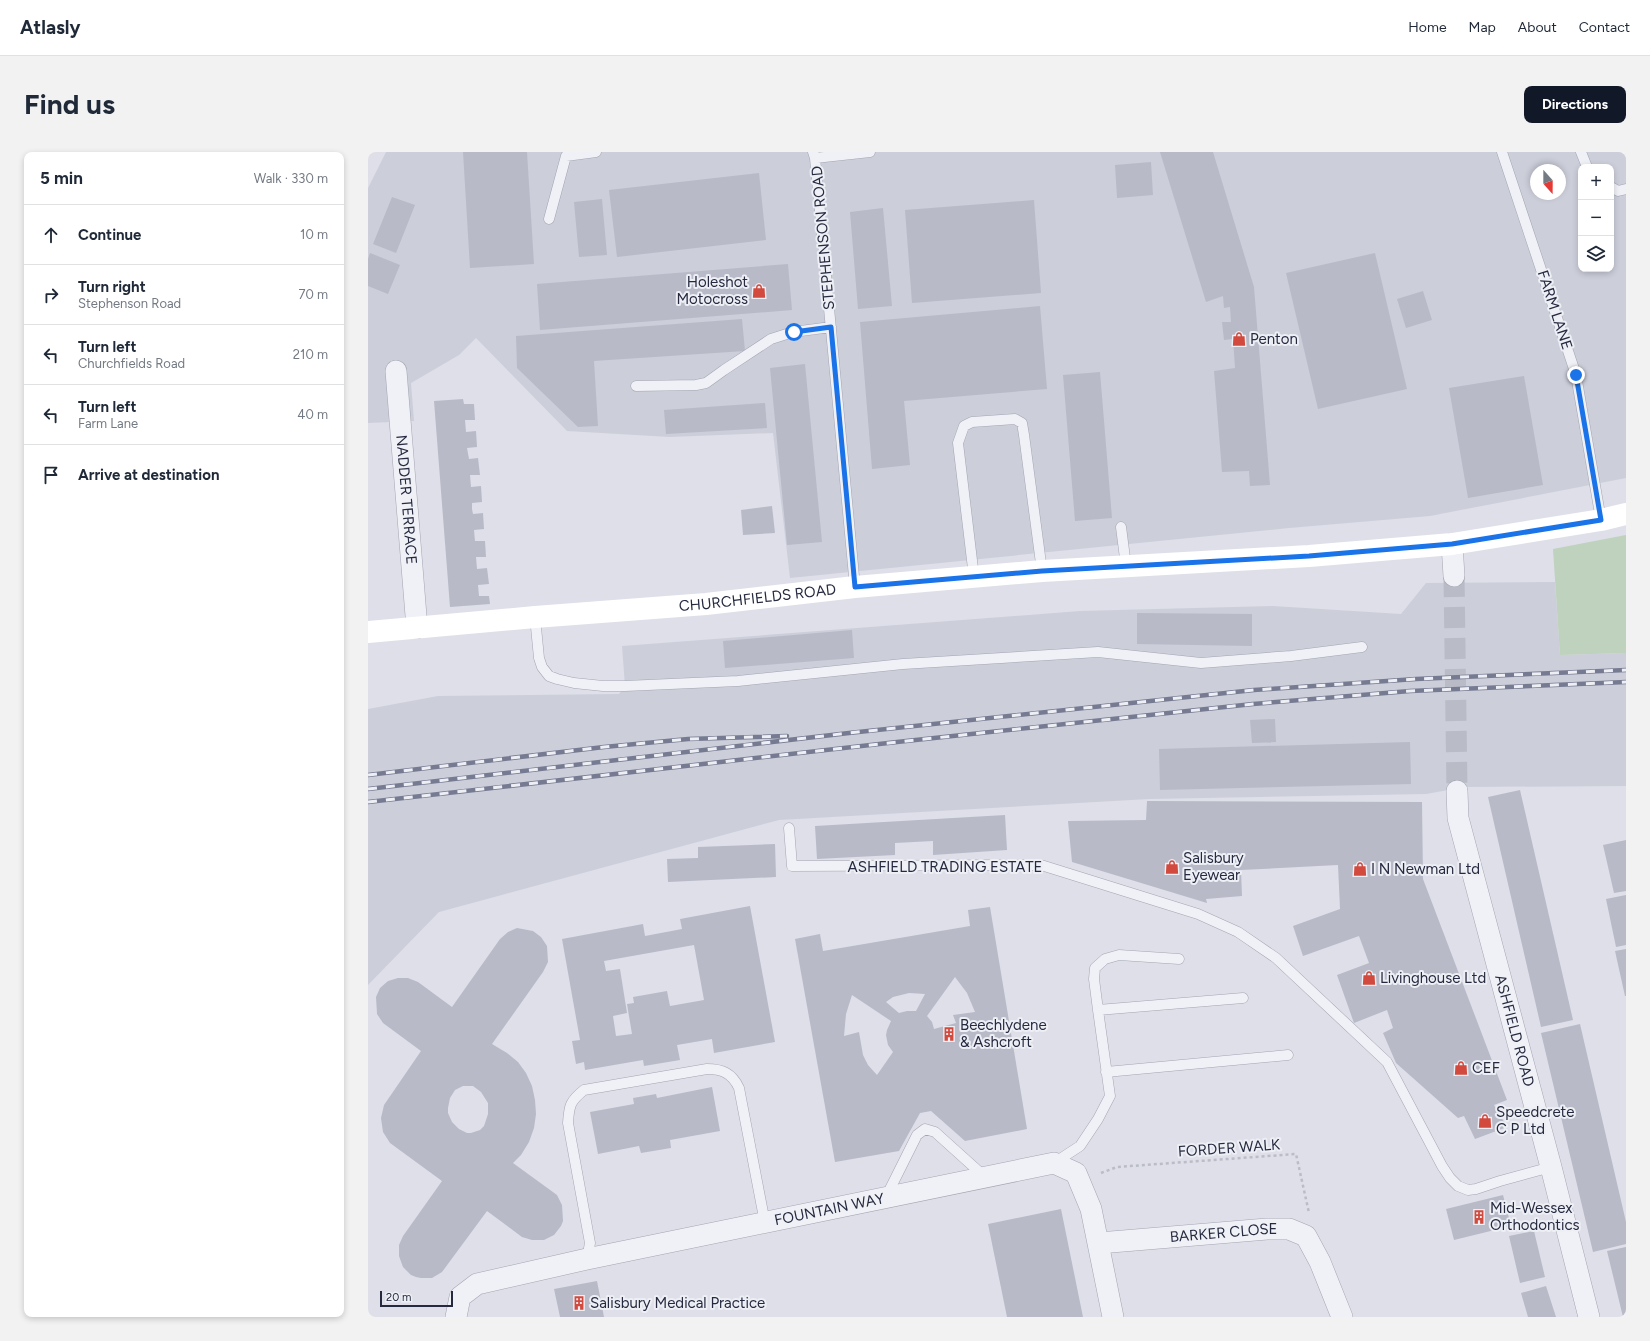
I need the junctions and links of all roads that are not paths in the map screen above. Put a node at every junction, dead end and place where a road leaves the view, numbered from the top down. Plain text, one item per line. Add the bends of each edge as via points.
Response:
1 (596, 152) edge
2 (870, 152) edge
3 (1502, 152) edge
4 (1581, 152) edge
5 (814, 155) edge
6 (1586, 164) edge
7 (1614, 189) edge
8 (1626, 189) edge
9 (549, 219) dead end
10 (831, 327) junction
11 (396, 371) dead end
12 (636, 386) dead end
13 (1626, 514) edge
14 (1601, 520) junction
15 (1121, 527) dead end
16 (1452, 544) junction
17 (1126, 566) junction
18 (1042, 571) junction
19 (1454, 576) tunnel mouth
20 (974, 577) junction
21 (855, 587) junction
22 (535, 617) junction
23 (417, 628) junction
24 (368, 632) edge
25 (1362, 647) dead end
26 (1457, 791) tunnel mouth
27 (789, 828) dead end
28 (1179, 959) dead end
29 (1242, 998) dead end
30 (1098, 1010) junction
31 (1288, 1055) dead end
32 (1106, 1072) junction
33 (1054, 1164) junction
34 (1551, 1167) junction
35 (986, 1178) junction
36 (885, 1199) junction
37 (765, 1223) junction
38 (1098, 1243) junction
39 (587, 1259) junction
40 (456, 1317) edge
41 (1113, 1317) edge
42 (1342, 1317) edge
43 (1589, 1317) edge

1 - 9 lane via 566,156
2 - 5 lane
3 - 14 lane, FARM LANE via 1576,375
4 - 6 lane
5 - 10 lane, STEPHENSON ROAD
7 - 8 lane via 1618,191
10 - 12 lane via 794,332 771,339 706,383
10 - 21 lane, STEPHENSON ROAD
11 - 23 street, NADDER TERRACE
13 - 14 street, CHURCHFIELDS ROAD
14 - 16 street, CHURCHFIELDS ROAD
15 - 17 lane
16 - 17 street, CHURCHFIELDS ROAD via 1309,556
16 - 19 street
17 - 18 street, CHURCHFIELDS ROAD
18 - 20 street, CHURCHFIELDS ROAD
18 - 20 lane via 1022,423 1015,419 972,422 964,426 958,443
20 - 21 street, CHURCHFIELDS ROAD
21 - 22 street, CHURCHFIELDS ROAD via 706,604
22 - 23 street, CHURCHFIELDS ROAD
22 - 25 lane via 539,658 549,676 574,683 603,686 738,681 903,664 1098,652 1201,663
23 - 24 street, CHURCHFIELDS ROAD
26 - 34 street, ASHFIELD ROAD via 1458,818
27 - 34 lane, ASHFIELD TRADING ESTATE via 792,866 1041,865 1198,914 1232,929 1276,958 1387,1062 1442,1166 1458,1186 1468,1190 1476,1189
28 - 30 lane via 1120,955 1105,959 1095,968
29 - 30 lane
30 - 32 lane
31 - 32 lane
32 - 33 lane via 1110,1096 1098,1119 1080,1146
33 - 35 street, FOUNTAIN WAY
33 - 38 street via 1076,1173 1091,1209
34 - 43 street, ASHFIELD ROAD
35 - 36 street, FOUNTAIN WAY
35 - 36 lane via 935,1132 925,1129 917,1135
36 - 37 street, FOUNTAIN WAY
37 - 39 street, FOUNTAIN WAY
37 - 39 lane via 739,1088 729,1073 706,1069 584,1090 572,1101 568,1123 590,1244
38 - 41 street
38 - 42 street, BARKER CLOSE via 1289,1229 1306,1236 1320,1262
39 - 40 street, FOUNTAIN WAY via 477,1284 460,1297

